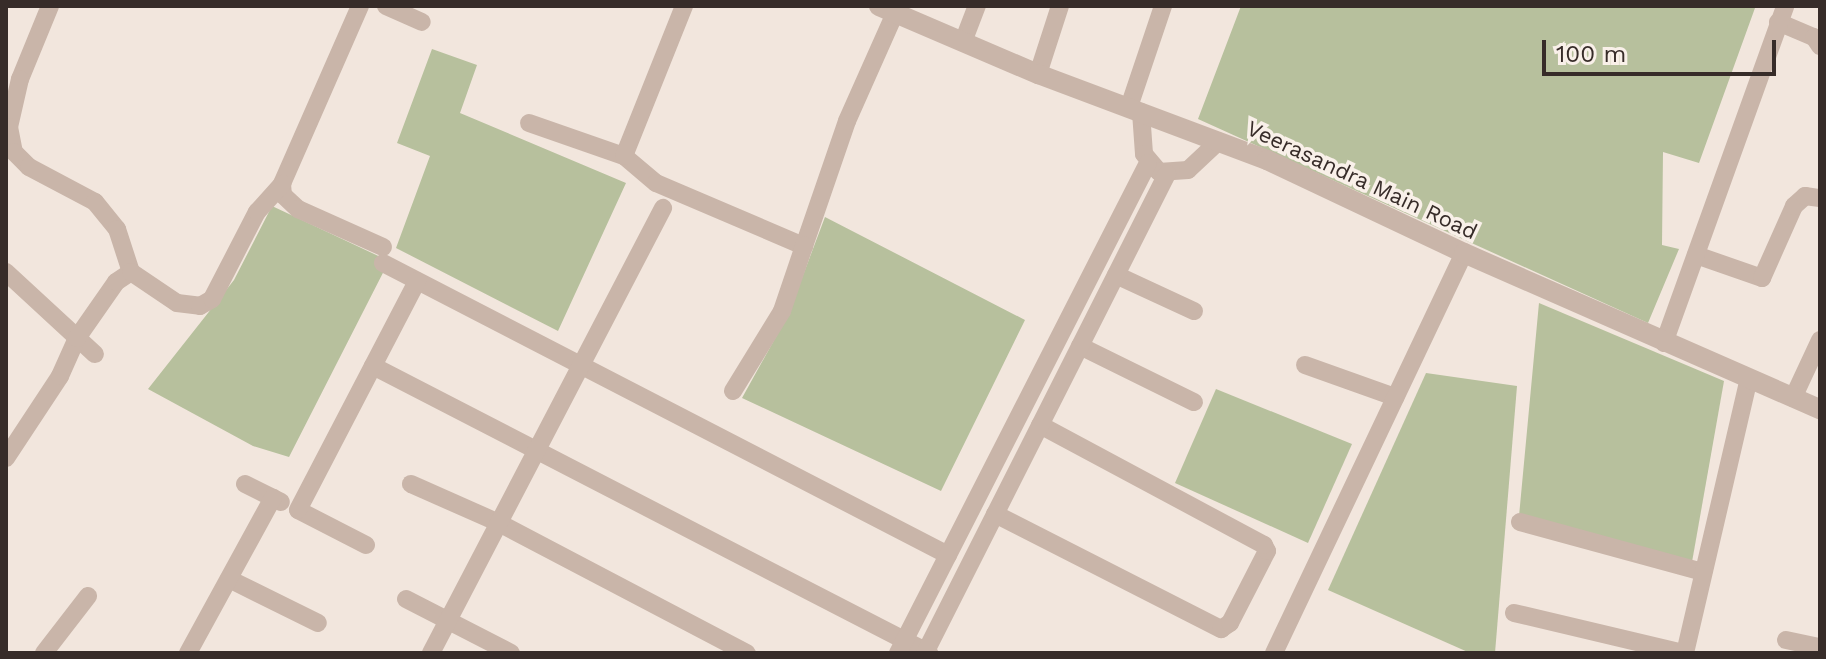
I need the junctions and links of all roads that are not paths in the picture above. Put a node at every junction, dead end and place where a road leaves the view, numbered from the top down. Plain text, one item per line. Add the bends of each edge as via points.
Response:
1 (50, 6) edge
2 (360, 6) edge
3 (386, 6) edge
4 (684, 6) edge
5 (977, 6) edge
6 (1060, 6) edge
7 (1163, 6) edge
8 (889, 9) edge
9 (1781, 14) edge
10 (422, 22) dead end
11 (963, 42) junction
12 (1820, 46) edge
13 (1038, 74) junction
14 (1135, 110) junction
15 (529, 123) dead end
16 (1219, 141) junction
17 (624, 156) junction
18 (1148, 163) junction
19 (1167, 174) junction
20 (282, 184) junction
21 (1820, 198) edge
22 (663, 208) dead end
23 (804, 246) junction
24 (1103, 251) junction
25 (1464, 253) junction
26 (1696, 255) junction
27 (1119, 268) junction
28 (6, 272) edge
29 (131, 272) junction
30 (417, 281) junction
31 (1194, 311) dead end
32 (77, 338) junction
33 (1820, 340) edge
34 (1664, 343) junction
35 (1080, 346) junction
36 (95, 354) dead end
37 (1305, 365) dead end
38 (373, 366) junction
39 (581, 366) junction
40 (1749, 379) junction
41 (733, 391) dead end
42 (1395, 397) junction
43 (1793, 398) junction
44 (1194, 402) dead end
45 (1820, 409) edge
46 (1040, 425) junction
47 (537, 450) junction
48 (6, 458) edge
49 (245, 484) dead end
50 (411, 484) dead end
51 (273, 498) junction
52 (298, 510) junction
53 (995, 514) junction
54 (1520, 522) dead end
55 (499, 523) junction
56 (366, 545) dead end
57 (948, 555) junction
58 (1703, 572) junction
59 (229, 579) junction
60 (88, 596) dead end
61 (406, 599) dead end
62 (1514, 613) dead end
63 (448, 621) junction
64 (318, 623) dead end
65 (1786, 640) dead end
66 (901, 647) edge
67 (1820, 647) edge
68 (193, 651) edge
69 (926, 652) edge
70 (44, 653) edge
71 (431, 653) edge
72 (511, 653) edge
73 (747, 653) edge
74 (1274, 653) edge
75 (1684, 653) edge

1 - 29 street via 20,79 9,127 14,152 29,167 95,202 117,229
2 - 20 street
3 - 10 street
4 - 17 street
5 - 11 street
6 - 13 street
7 - 14 street
8 - 11 street, Veerasandra Main Road
8 - 23 street
9 - 12 street
9 - 26 street
11 - 13 street, Veerasandra Main Road
13 - 14 street, Veerasandra Main Road
14 - 16 street, Veerasandra Main Road
14 - 18 street
15 - 17 street
16 - 19 street via 1188,170
16 - 25 street, Veerasandra Main Road
17 - 23 street via 656,183
18 - 19 street
18 - 24 street
19 - 27 street
20 - 29 street via 257,212 212,299 200,306 177,303
20 - 30 street via 283,195 298,209 383,255
21 - 26 street via 1805,196 1794,206 1762,278
22 - 39 street
23 - 41 street via 782,311
24 - 27 street
24 - 57 street
25 - 34 street, Veerasandra Main Road
25 - 42 street
26 - 34 street
27 - 31 street
27 - 35 street
28 - 32 street
29 - 32 street via 116,282
30 - 38 street
30 - 39 street
32 - 36 street
32 - 48 street via 60,376
33 - 43 street
34 - 40 street, Veerasandra Main Road
35 - 44 street
35 - 46 street
37 - 42 street
38 - 47 street
38 - 52 street
39 - 47 street
39 - 57 street
40 - 43 street, Veerasandra Main Road
40 - 58 street
42 - 74 street
43 - 45 street, Veerasandra Main Road
46 - 53 street
46 - 53 street via 1267,551 1221,629
47 - 55 street
47 - 66 street
49 - 51 street
50 - 55 street
51 - 52 street
51 - 59 street
52 - 56 street
53 - 69 street
54 - 58 street
55 - 63 street
55 - 73 street
57 - 66 street
58 - 75 street
59 - 64 street
59 - 68 street
60 - 70 street
61 - 63 street
62 - 75 street
63 - 71 street
63 - 72 street
65 - 67 street
66 - 69 street

